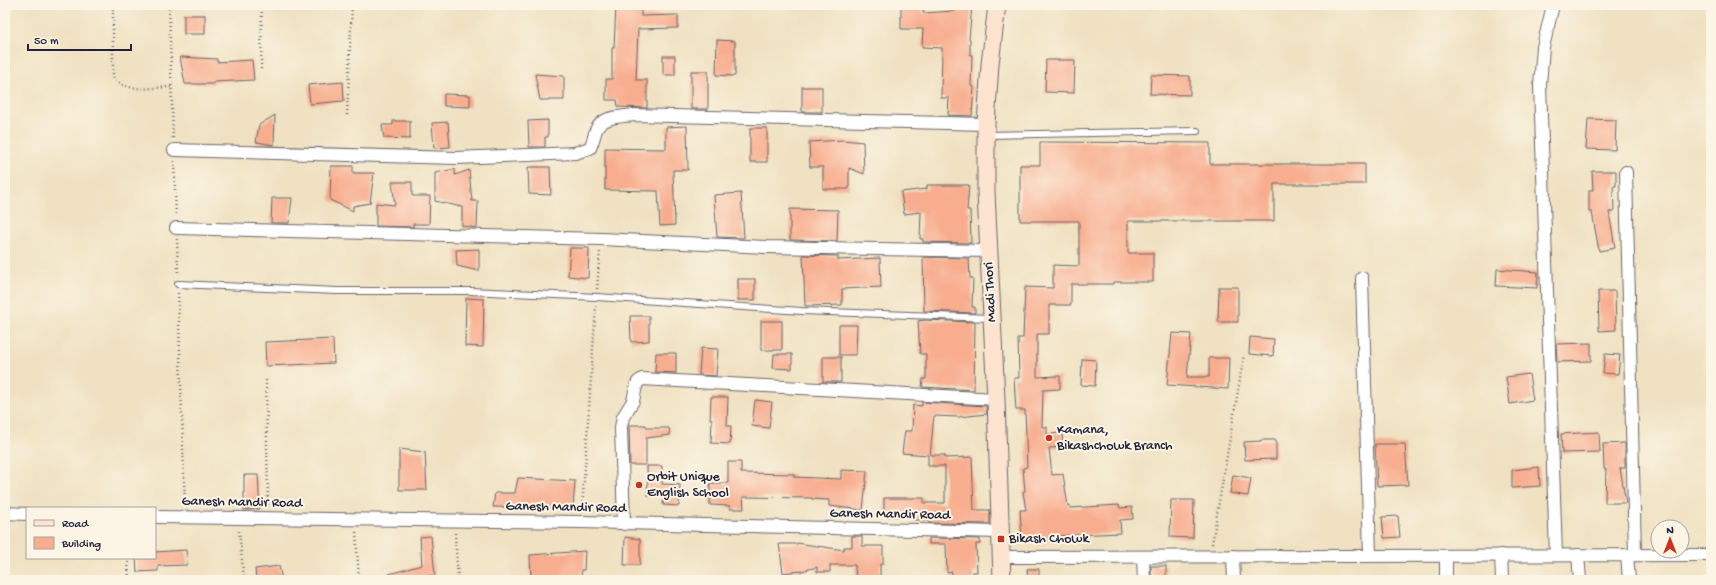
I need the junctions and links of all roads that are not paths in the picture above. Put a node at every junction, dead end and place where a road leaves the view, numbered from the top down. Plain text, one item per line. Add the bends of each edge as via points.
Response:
1 (997, 5) edge
2 (1553, 5) edge
3 (986, 129) junction
4 (1197, 132) dead end
5 (174, 150) road end
6 (1626, 172) dead end
7 (176, 228) road end
8 (989, 251) junction
9 (1362, 278) dead end
10 (178, 284) road end
11 (992, 318) junction
12 (996, 400) junction
13 (5, 513) edge
14 (26, 514) edge
15 (156, 517) edge
16 (624, 524) junction
17 (1000, 532) junction
18 (1501, 555) junction
19 (1556, 555) junction
20 (1578, 555) junction
21 (1631, 555) junction
22 (1711, 555) edge
23 (1233, 556) junction
24 (1370, 556) junction
25 (1446, 556) junction
26 (1001, 557) junction
27 (1143, 557) junction
28 (1002, 580) edge
29 (1144, 580) edge
30 (1234, 580) edge
31 (1446, 580) edge
32 (1502, 580) edge
33 (1580, 580) edge
34 (1629, 580) edge

1 - 3 main road, Madi Thori
2 - 19 street via 1543,47 1540,84
3 - 4 lane
3 - 5 street via 633,115 601,122 590,148 575,153 456,158
3 - 8 main road, Madi Thori
6 - 21 street
7 - 8 street via 766,247
8 - 11 main road, Madi Thori
9 - 24 street
10 - 11 lane via 337,291 470,291 802,311
11 - 12 main road, Madi Thori
12 - 16 street via 642,379 638,382 633,401 623,417 621,427
12 - 17 main road, Madi Thori
13 - 14 street
15 - 16 street, Ganesh Mandir Road
16 - 17 street, Ganesh Mandir Road
17 - 26 main road, Madi Thori
18 - 19 street
18 - 25 street
18 - 32 street
19 - 20 street
20 - 21 street
20 - 33 street
21 - 22 street
21 - 34 street
23 - 24 street
23 - 27 street
23 - 30 street
24 - 25 street
25 - 31 street
26 - 27 street
26 - 28 main road, Madi Thori
27 - 29 street

